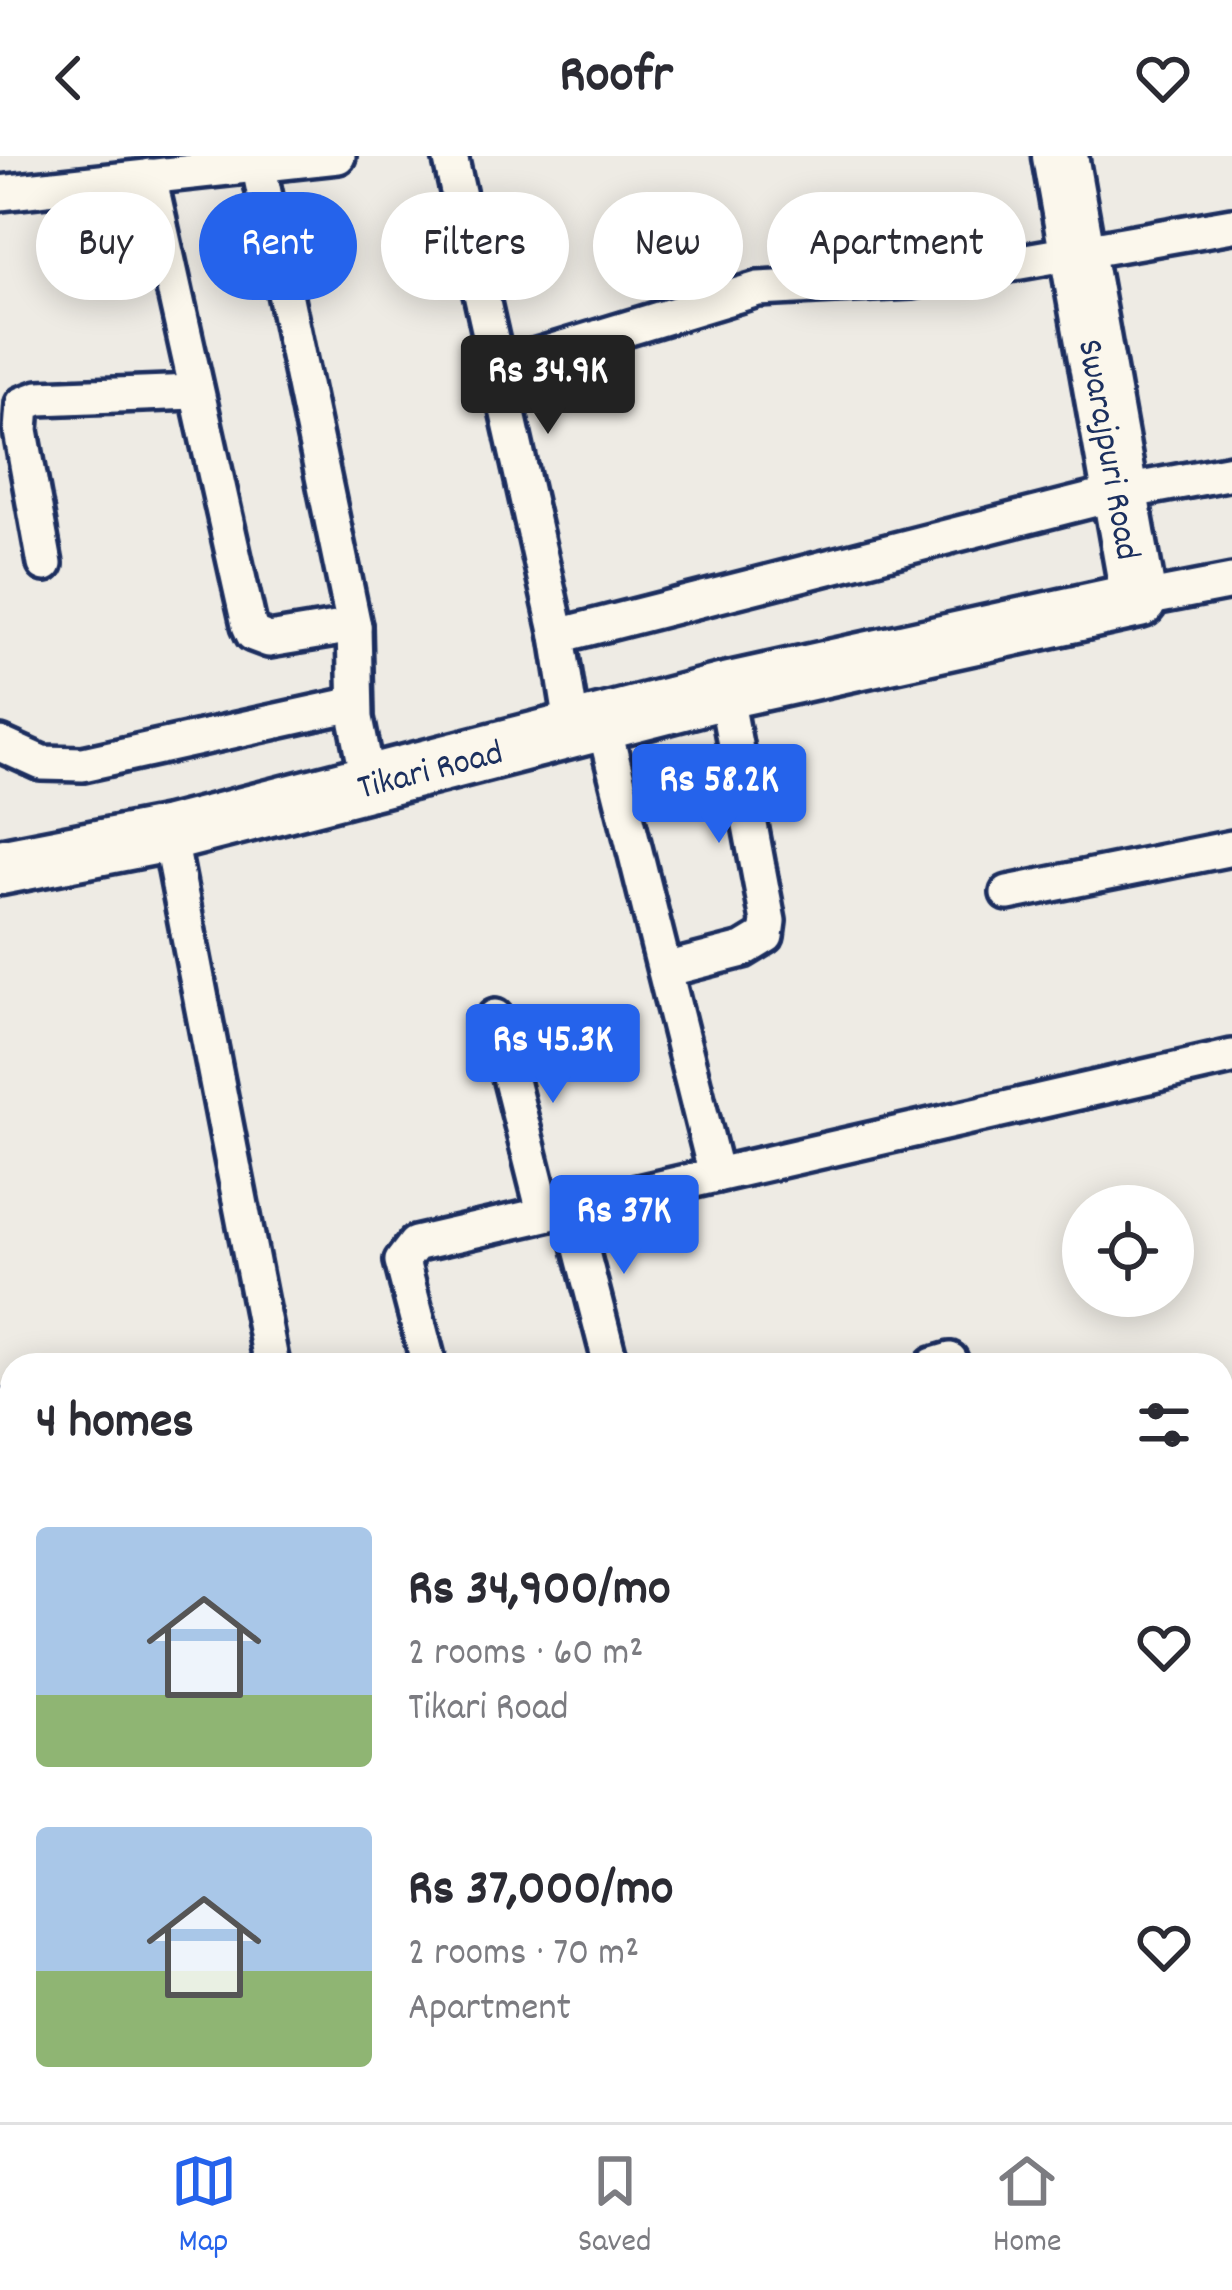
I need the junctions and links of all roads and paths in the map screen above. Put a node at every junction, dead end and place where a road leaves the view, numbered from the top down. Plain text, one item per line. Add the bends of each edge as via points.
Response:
1 (338, 156) edge
2 (450, 156) edge
3 (1060, 156) edge
4 (238, 165) edge
5 (149, 176) junction
6 (0, 194) edge
7 (1232, 225) edge
8 (1077, 250) junction
9 (496, 368) junction
10 (194, 392) junction
11 (1232, 472) edge
12 (1119, 493) junction
13 (45, 564) dead end
14 (1232, 582) edge
15 (1139, 600) junction
16 (354, 626) junction
17 (558, 636) junction
18 (725, 691) junction
19 (355, 704) junction
20 (588, 727) junction
21 (0, 744) edge
22 (369, 784) junction
23 (170, 834) junction
24 (1232, 848) edge
25 (0, 867) edge
26 (1008, 892) dead end
27 (665, 970) junction
28 (495, 1017) dead end
29 (1232, 1057) edge
30 (716, 1175) junction
31 (557, 1209) junction
32 (270, 1353) edge
33 (426, 1353) edge
34 (607, 1353) edge

1 - 4 street
2 - 9 street
3 - 8 highway, Swarajpuri Road
4 - 5 street
4 - 16 street
5 - 6 street
5 - 10 street
7 - 8 street
8 - 9 street via 911,281 758,289
8 - 12 highway, Swarajpuri Road
9 - 17 street
10 - 13 street via 23,404
10 - 16 street via 254,634 269,640
11 - 12 street
12 - 15 highway, Swarajpuri Road
12 - 17 street
14 - 15 street
15 - 18 highway, Tikari Road
16 - 19 street
17 - 20 street
18 - 20 highway, Tikari Road
18 - 27 street via 766,936
19 - 21 street via 83,764 42,763
19 - 22 street
20 - 22 highway, Tikari Road
20 - 27 street
22 - 23 highway, Tikari Road
23 - 25 highway, Tikari Road
23 - 32 street
24 - 26 street
27 - 30 street
28 - 31 street
29 - 30 street
30 - 31 street
31 - 33 street via 405,1251
31 - 34 street

